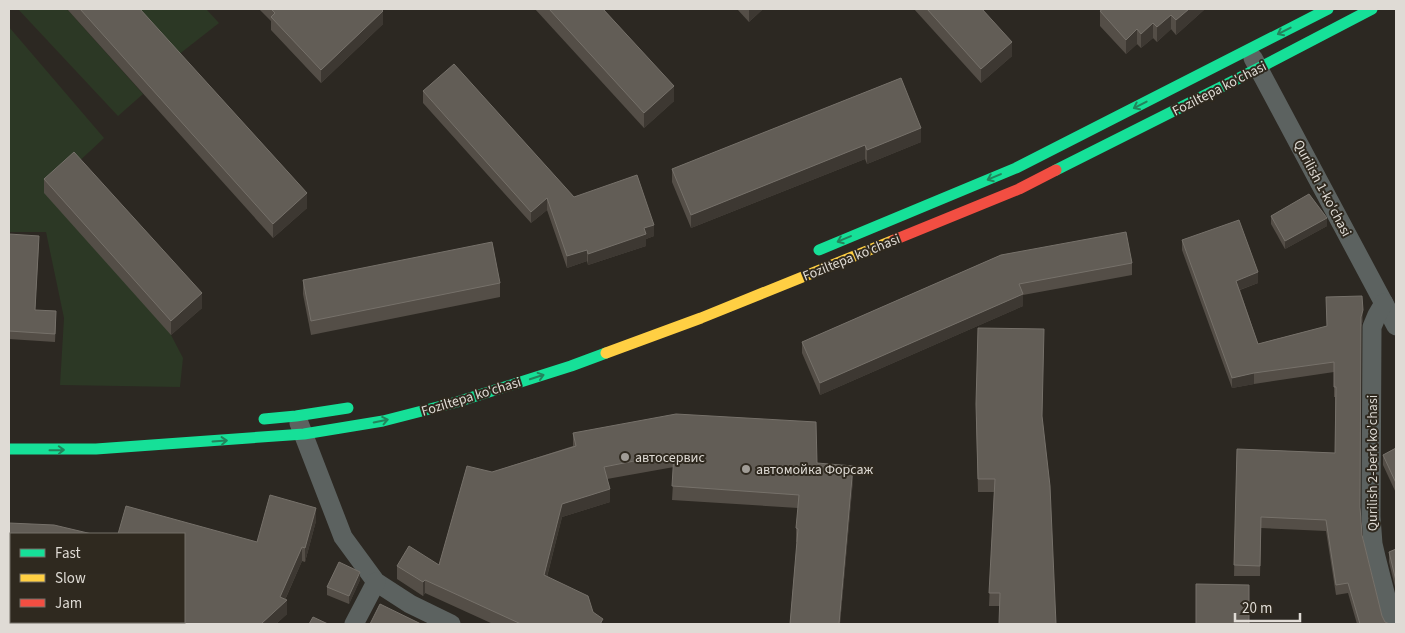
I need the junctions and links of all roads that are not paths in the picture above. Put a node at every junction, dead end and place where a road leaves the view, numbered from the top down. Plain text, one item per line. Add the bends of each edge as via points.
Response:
1 (1328, 9) edge
2 (1372, 9) edge
3 (1248, 50) junction
4 (1259, 68) junction
5 (808, 254) dead end
6 (1384, 303) junction
7 (1396, 326) edge
8 (360, 406) dead end
9 (296, 416) junction
10 (249, 420) dead end
11 (304, 434) junction
12 (9, 449) edge
13 (376, 582) junction
14 (354, 624) edge
15 (451, 624) edge
16 (1393, 624) edge

1 -> 3 main road, Foziltepa ko'chasi
2 - 4 main road, Foziltepa ko'chasi
3 - 4 street, Qurilish 1-ko'chasi
3 -> 5 main road, Foziltepa ko'chasi via 1016,168
4 - 6 street, Qurilish 1-ko'chasi
11 -> 4 main road, Foziltepa ko'chasi via 383,421 457,402 571,366 700,318 1019,189
6 - 7 street, Qurilish 1-ko'chasi
6 - 16 street, Qurilish 2-berk ko'chasi via 1372,327 1371,517 1373,544
8 - 9 main road
9 - 10 main road
9 - 11 street
12 -> 11 main road, Foziltepa ko'chasi via 96,449
11 - 13 street via 343,537
13 - 14 street
13 - 15 street via 410,604

